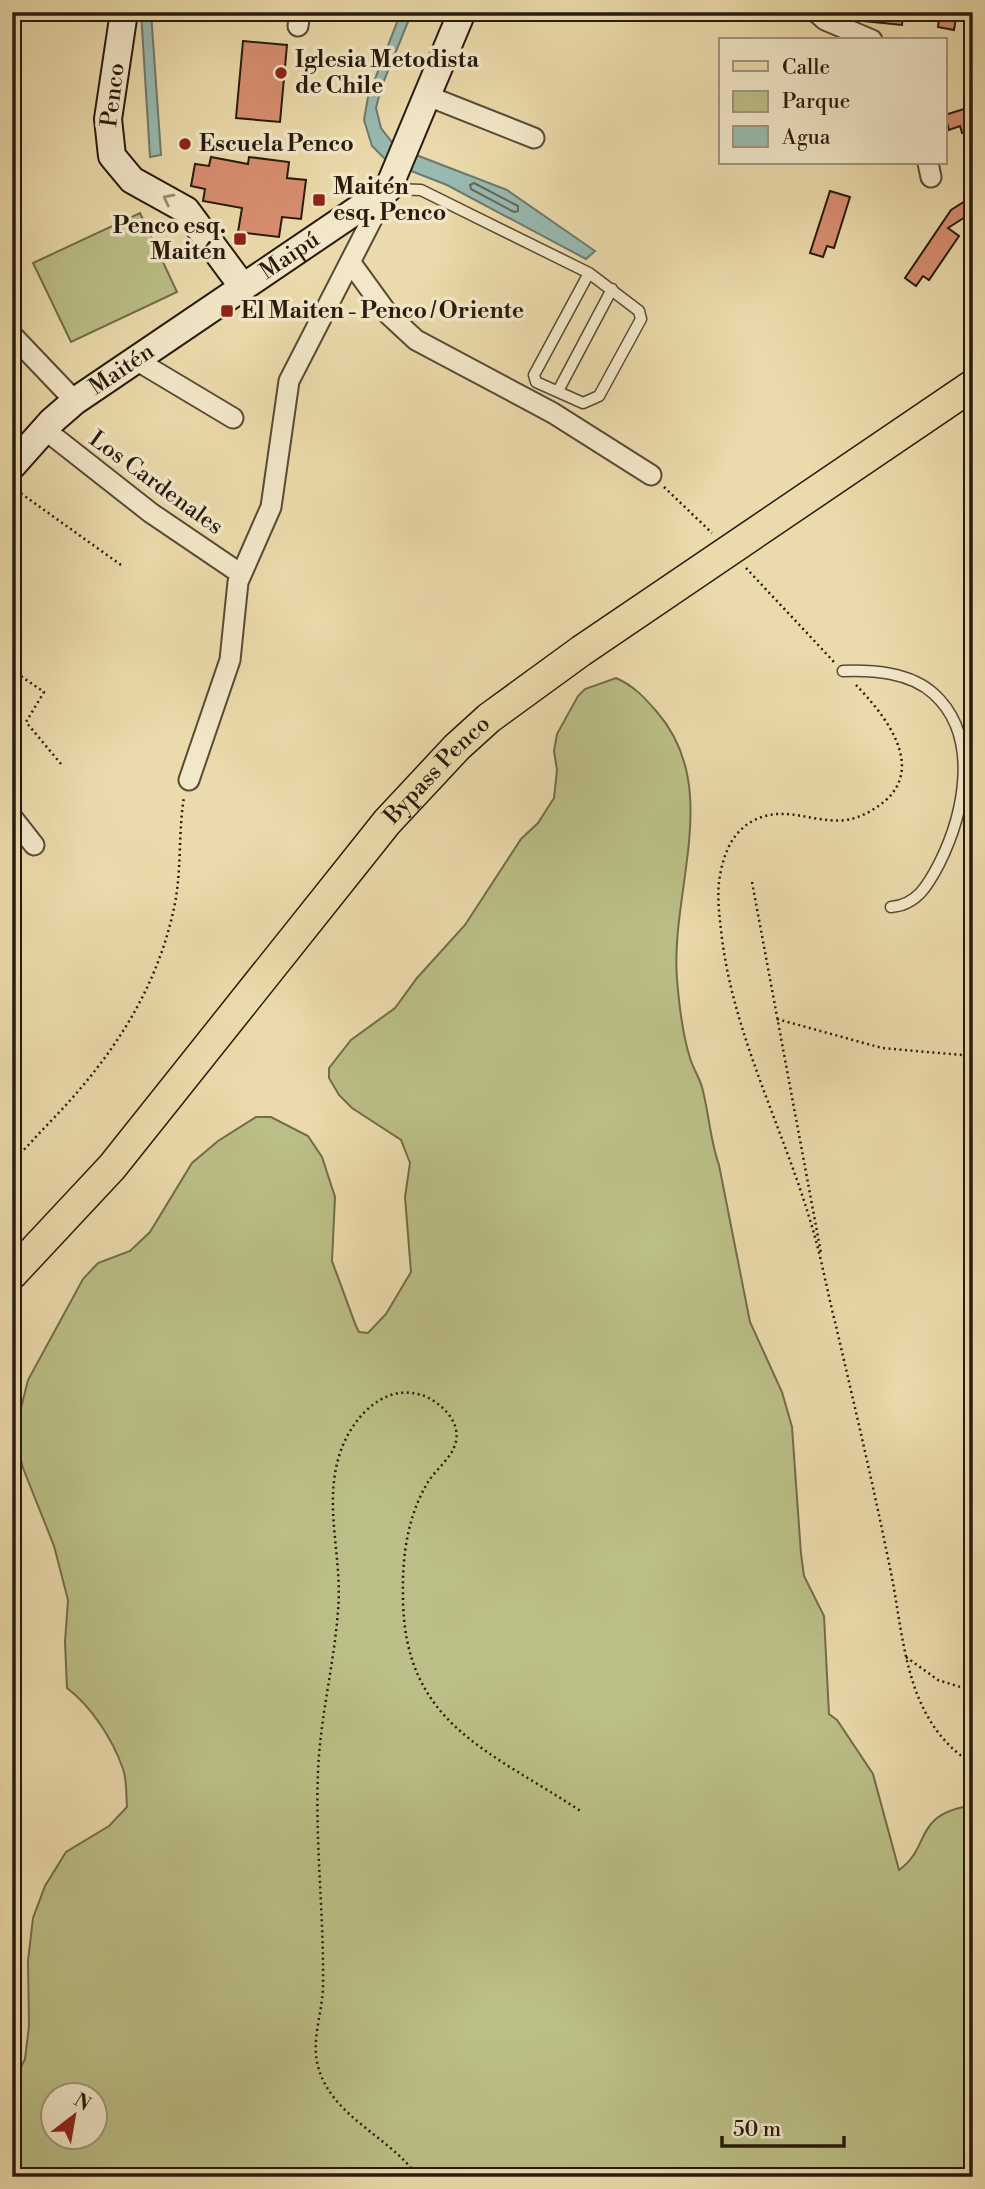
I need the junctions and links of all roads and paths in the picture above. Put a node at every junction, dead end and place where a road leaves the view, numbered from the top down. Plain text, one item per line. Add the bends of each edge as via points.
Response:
1 (124, 12) edge
2 (462, 12) edge
3 (816, 12) edge
4 (867, 38) edge
5 (428, 96) junction
6 (534, 138) dead end
7 (391, 181) junction
8 (351, 263) junction
9 (589, 273) junction
10 (243, 287) junction
11 (612, 289) junction
12 (12, 335) edge
13 (136, 360) junction
14 (973, 385) edge
15 (558, 391) junction
16 (75, 401) junction
17 (233, 418) dead end
18 (44, 429) junction
19 (12, 466) edge
20 (651, 475) joint
21 (12, 487) edge
22 (713, 533) dead end
23 (741, 563) dead end
24 (121, 565) dead end
25 (241, 574) junction
26 (12, 670) edge
27 (843, 671) junction
28 (61, 764) dead end
29 (188, 780) joint
30 (12, 817) edge
31 (34, 845) dead end
32 (752, 882) dead end
33 (891, 907) dead end
34 (778, 1019) junction
35 (973, 1056) edge
36 (12, 1161) edge
37 (12, 1274) edge
38 (825, 1274) junction
39 (906, 1657) junction
40 (973, 1691) edge
41 (973, 1764) edge
42 (582, 1812) dead end
43 (418, 2177) edge

10 -> 1 main road, Penco via 186,210 132,180 112,156 108,119
2 - 5 main road
3 - 4 street
5 - 6 street
5 - 7 main road
7 - 8 street
7 - 9 lane via 421,190
7 - 10 main road, Maipú
8 - 20 street via 388,314 415,340 543,407
8 - 25 street via 289,382 271,506
9 - 11 lane
9 - 15 lane via 534,376 536,382
10 - 13 main road, Maitén
11 - 15 lane
11 - 15 lane via 639,311 641,319 599,396 583,403
12 - 16 street
13 - 16 main road, Maitén
13 - 17 street
14 - 37 main road, Bypass Penco, bridge via 489,718 425,778 112,1167
16 - 18 main road, Maitén
18 - 19 main road, Maitén
18 - 25 street, Los Cardenales via 151,513
20 - 22 path
21 - 24 path
23 - 27 path
25 - 29 street via 230,660
26 - 28 path via 44,691 26,722
27 - 33 lane via 877,671 922,685 942,702 959,740 962,790 950,840 923,892 911,902
27 - 38 path via 895,736 902,772 894,791 877,807 845,820 788,813 751,822 730,845 718,891 724,955 738,1017 796,1173
29 - 36 path via 174,909 150,982 107,1058
30 - 31 street
32 - 34 path
34 - 35 path via 882,1048
34 - 38 path
38 - 39 path via 869,1461
39 - 40 path via 938,1680
39 - 41 path via 930,1725 951,1749
42 - 43 path via 465,1737 443,1718 424,1690 407,1642 405,1554 421,1494 457,1436 449,1415 426,1397 399,1393 381,1399 349,1432 332,1490 339,1595 318,1769 323,1987 316,2049 320,2073 334,2096 394,2148

